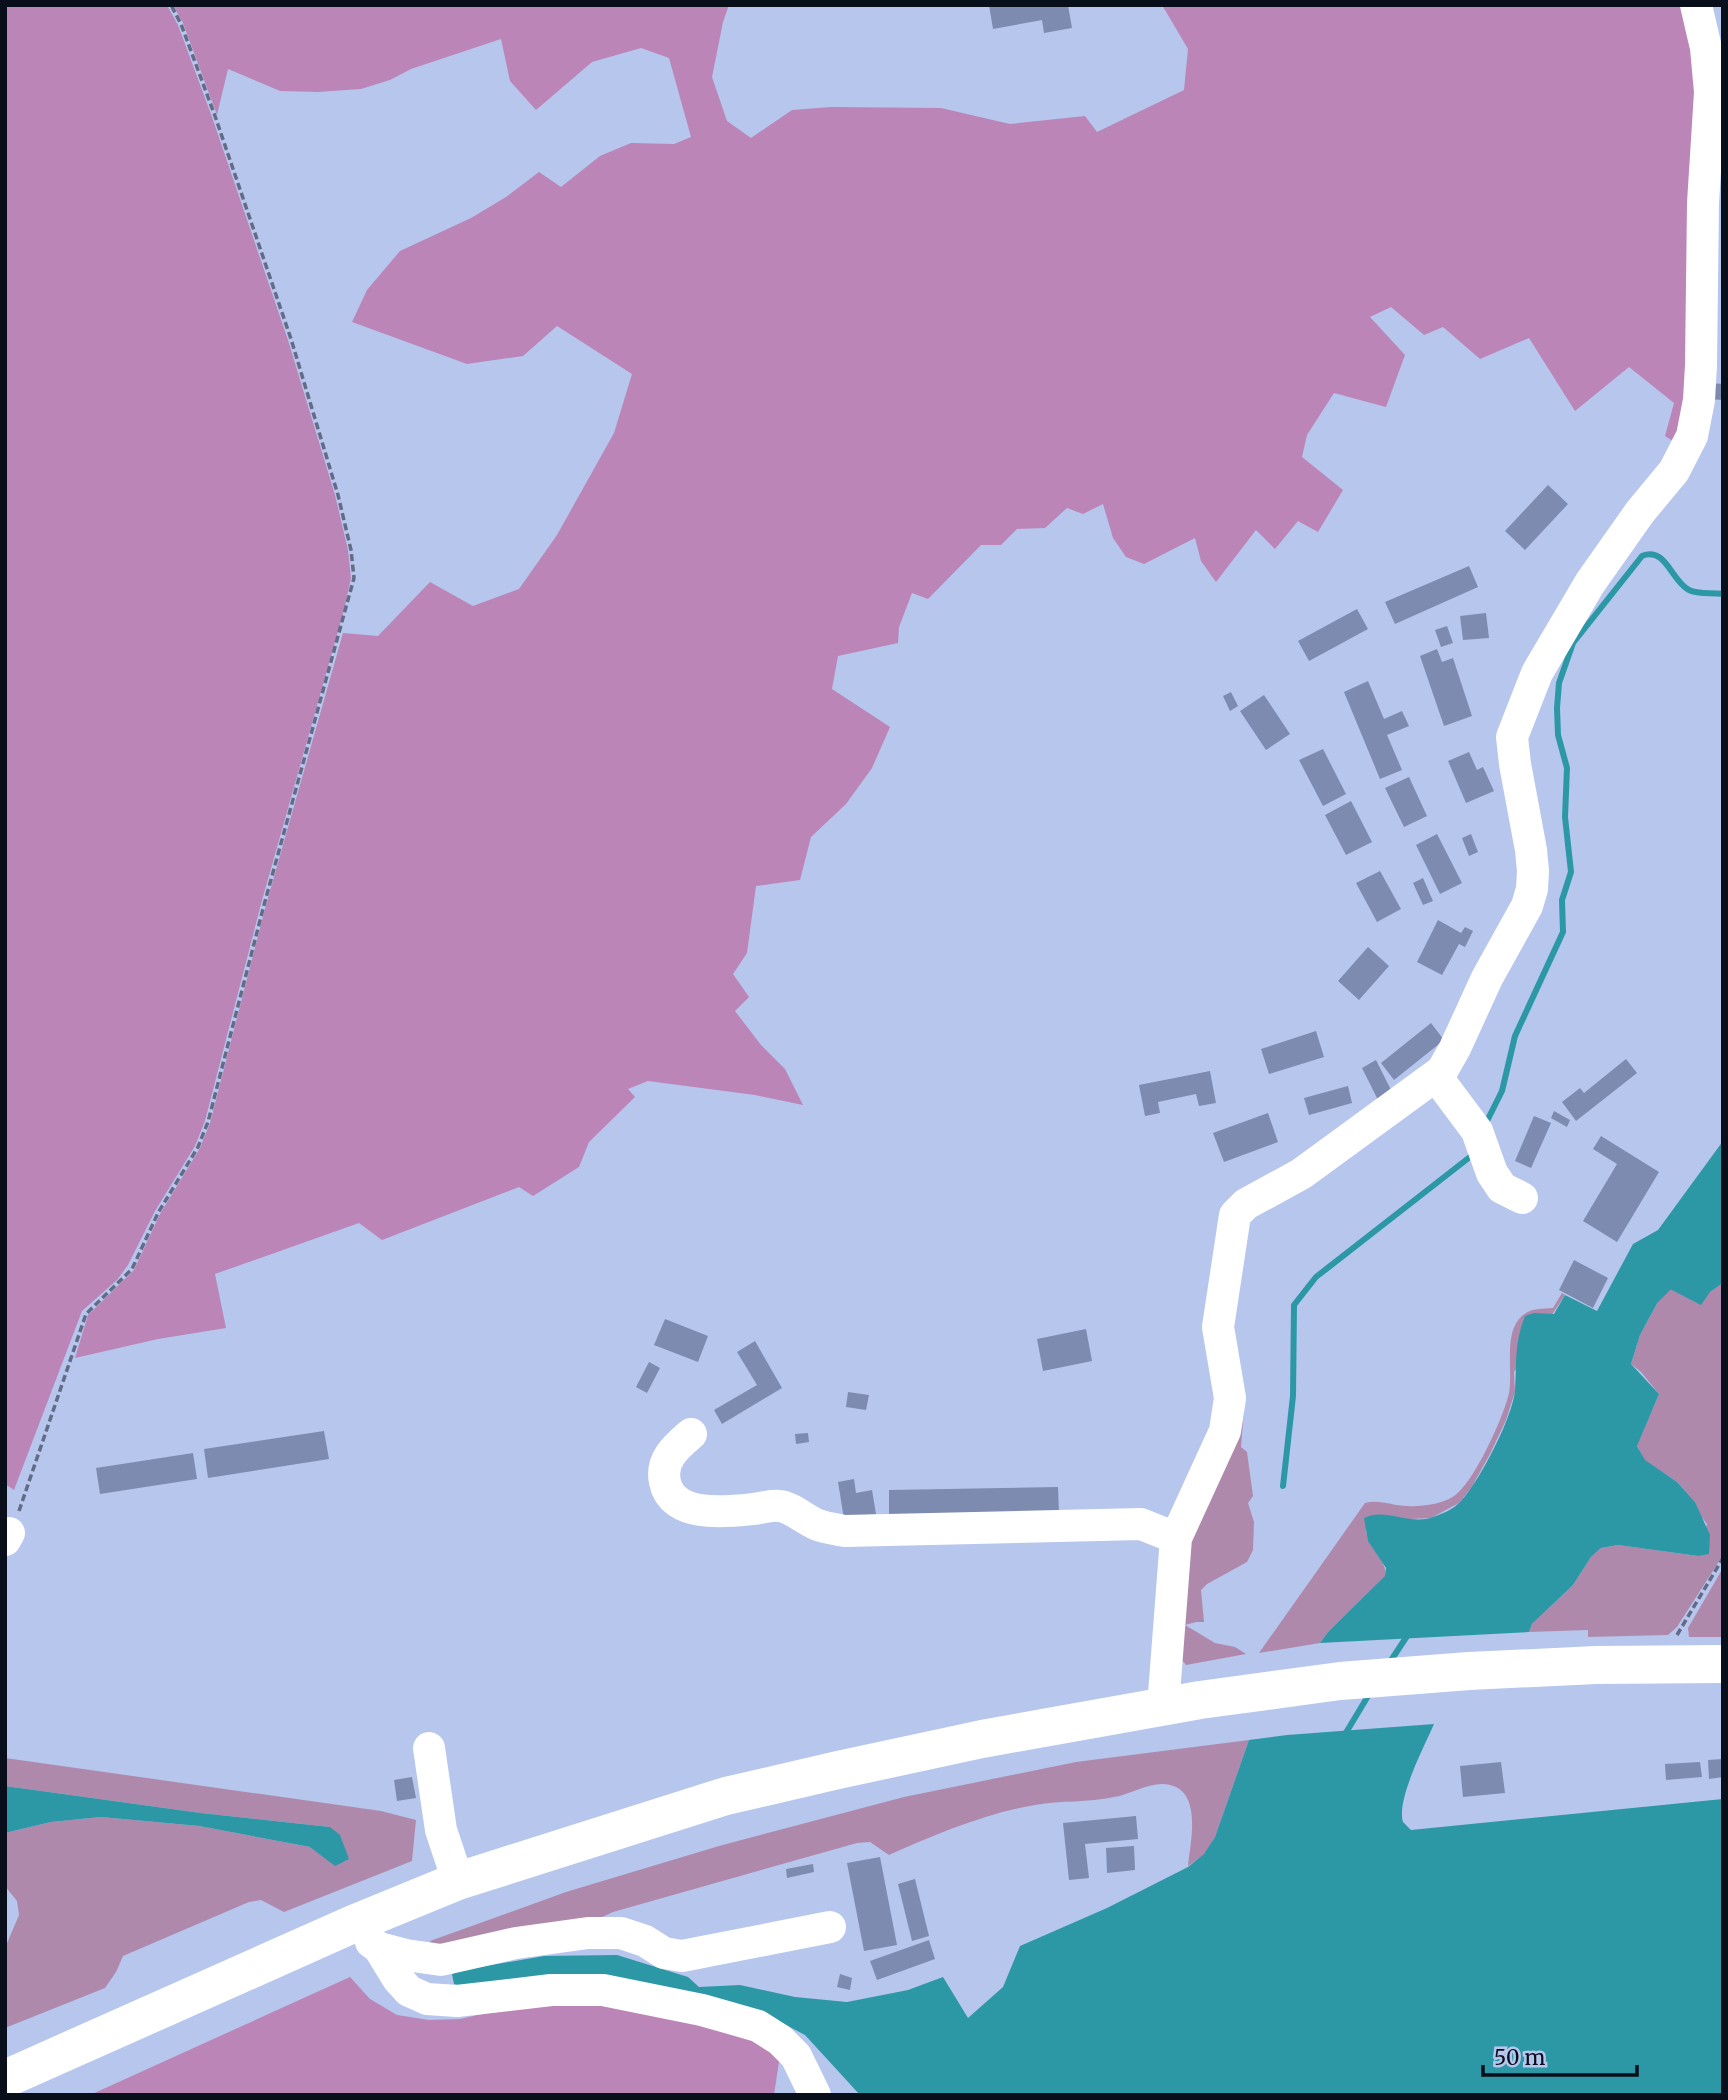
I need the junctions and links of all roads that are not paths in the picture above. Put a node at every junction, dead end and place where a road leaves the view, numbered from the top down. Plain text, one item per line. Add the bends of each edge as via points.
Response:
1 (1696, 5) edge
2 (1436, 1076) junction
3 (1522, 1198) dead end
4 (691, 1434) dead end
5 (1176, 1538) junction
6 (1718, 1664) edge
7 (1163, 1707) junction
8 (429, 1748) dead end
9 (458, 1881) junction
10 (830, 1927) dead end
11 (366, 1936) junction
12 (5, 2080) edge
13 (815, 2095) edge

1 - 2 street via 1710,92 1701,365 1692,436 1674,471 1590,583 1537,673 1512,737 1531,850 1532,889 1455,1048
2 - 3 street via 1477,1131 1502,1188
2 - 5 street via 1301,1174 1246,1203 1235,1215 1217,1327 1230,1398 1225,1431
4 - 5 street via 674,1448 663,1477 667,1493 680,1504 704,1511 780,1506 818,1525 844,1531 1141,1524
5 - 7 street
6 - 7 highway via 1469,1671 1340,1682
7 - 9 highway via 968,1742 726,1796
8 - 9 street via 441,1830
9 - 11 highway
10 - 11 street via 682,1956 664,1953 621,1933 588,1933 441,1960 406,1955
11 - 12 highway
11 - 13 street via 398,1979 427,1999 457,2001 551,1990 603,1990 758,2026 796,2056

